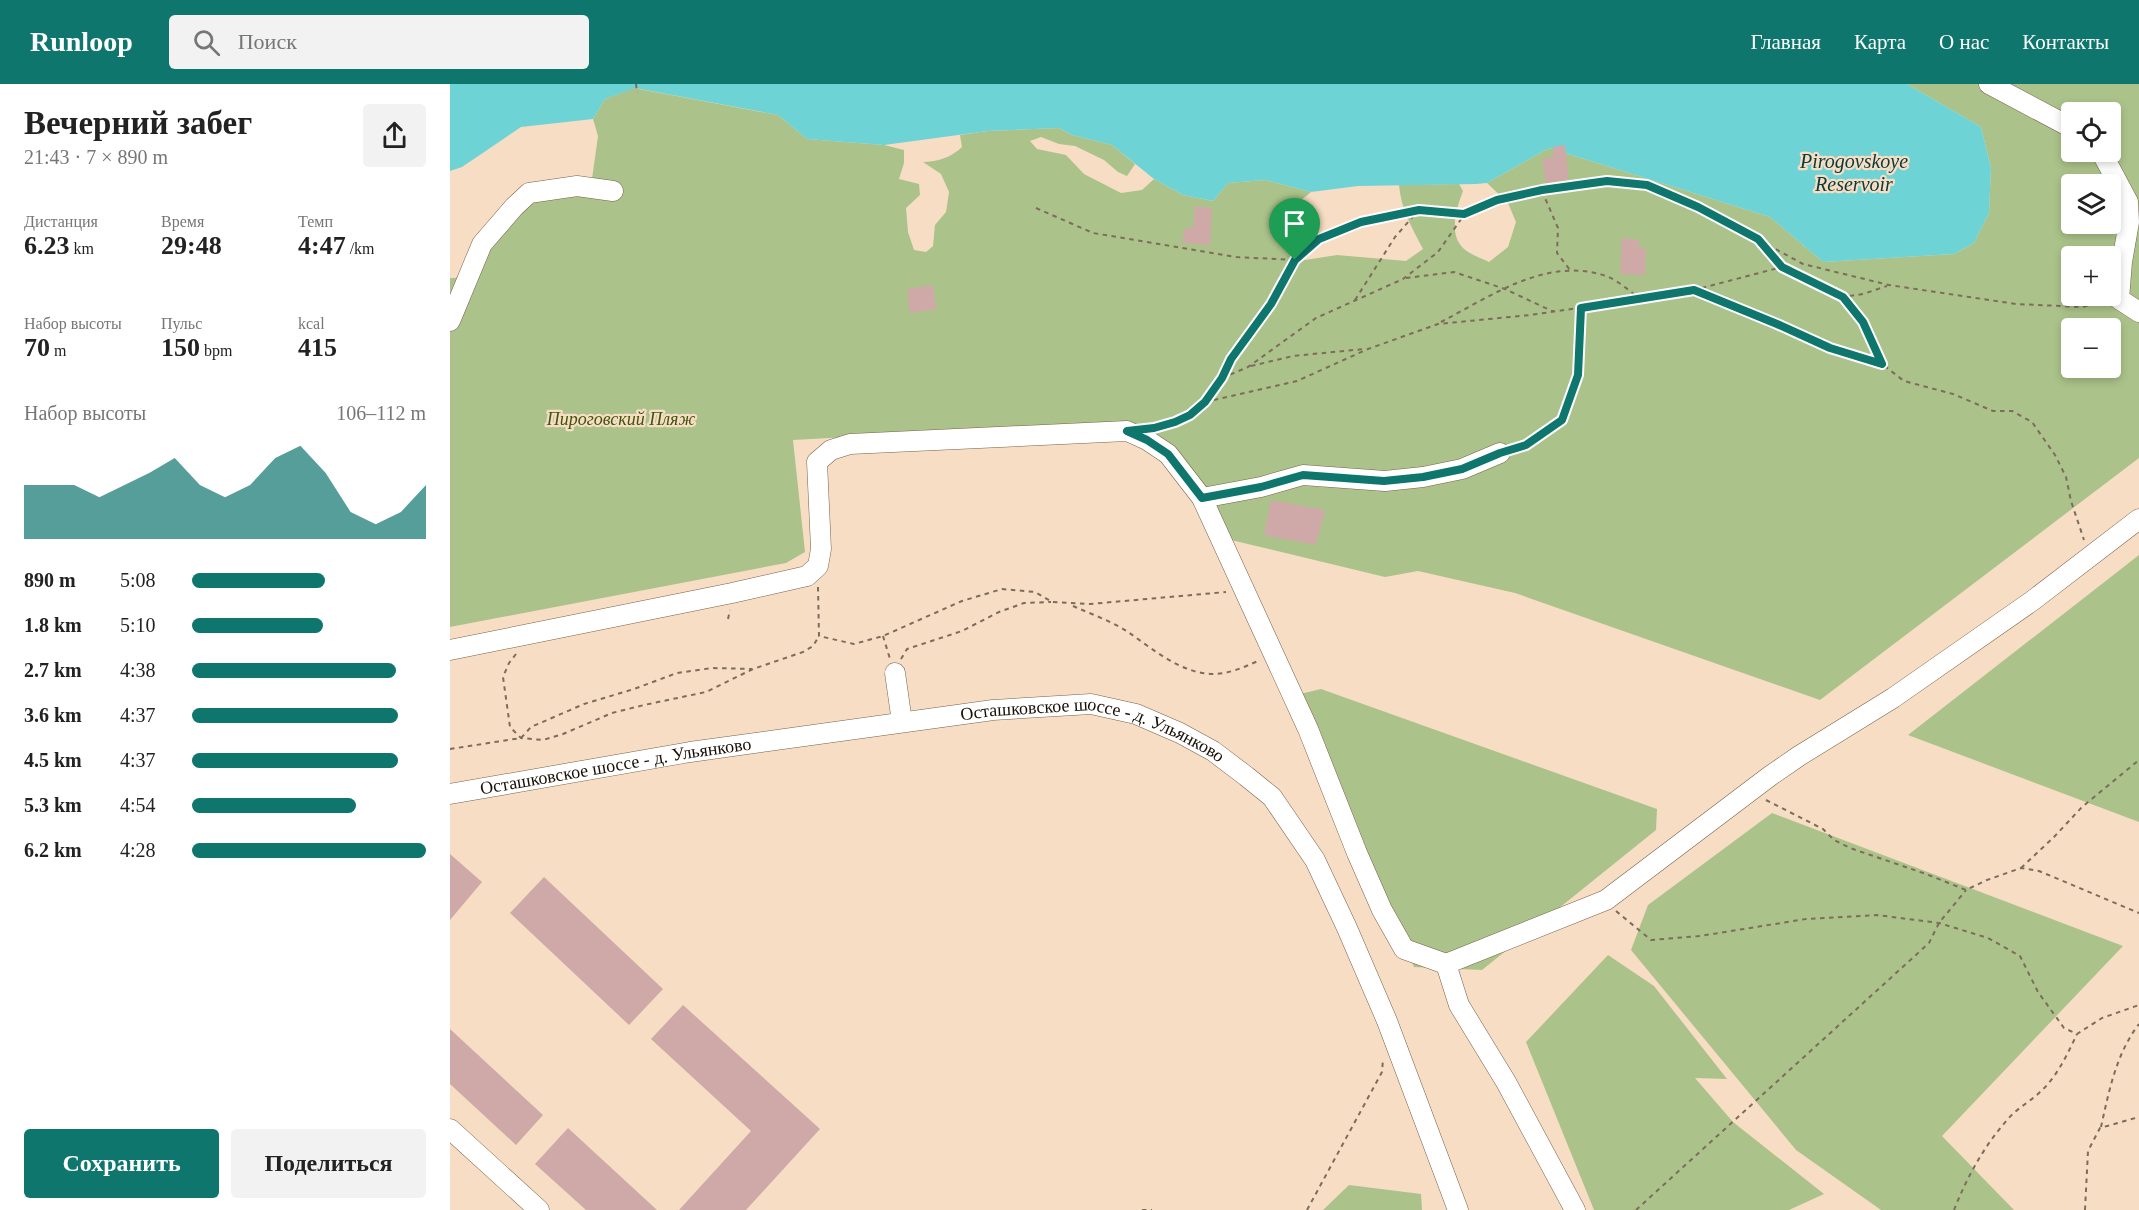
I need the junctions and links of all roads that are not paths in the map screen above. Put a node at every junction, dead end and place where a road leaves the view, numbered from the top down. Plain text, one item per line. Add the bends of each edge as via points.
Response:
1 (1989, 84) edge
2 (2061, 122) edge
3 (2107, 162) edge
4 (613, 191) dead end
5 (2139, 312) edge
6 (450, 321) edge
7 (1500, 453) road end
8 (1202, 498) junction
9 (2139, 519) edge
10 (450, 650) edge
11 (895, 673) road end
12 (902, 722) junction
13 (450, 794) edge
14 (1446, 964) junction
15 (451, 1132) edge
16 (539, 1210) edge
17 (1458, 1210) edge
18 (1575, 1210) edge

1 - 2 street
3 - 5 street via 2128,202 2119,299
4 - 6 street via 577,186 530,193 482,244
7 - 8 street via 1462,469 1423,477 1384,481 1303,475
8 - 10 street via 1168,454 1127,431 850,444 831,450 817,462 821,549 818,566 807,576
8 - 14 street via 1308,729 1382,910 1404,950
9 - 14 street via 2032,601 1893,698 1798,756 1606,900
11 - 12 street
12 - 13 street, Осташковское шоссе - д. Ульянково via 690,752
12 - 17 street, Осташковское шоссе - д. Ульянково via 993,710 1091,704 1136,714 1180,733 1213,751 1272,797 1315,860 1347,928 1387,1021
14 - 18 street via 1460,1005
15 - 16 street

